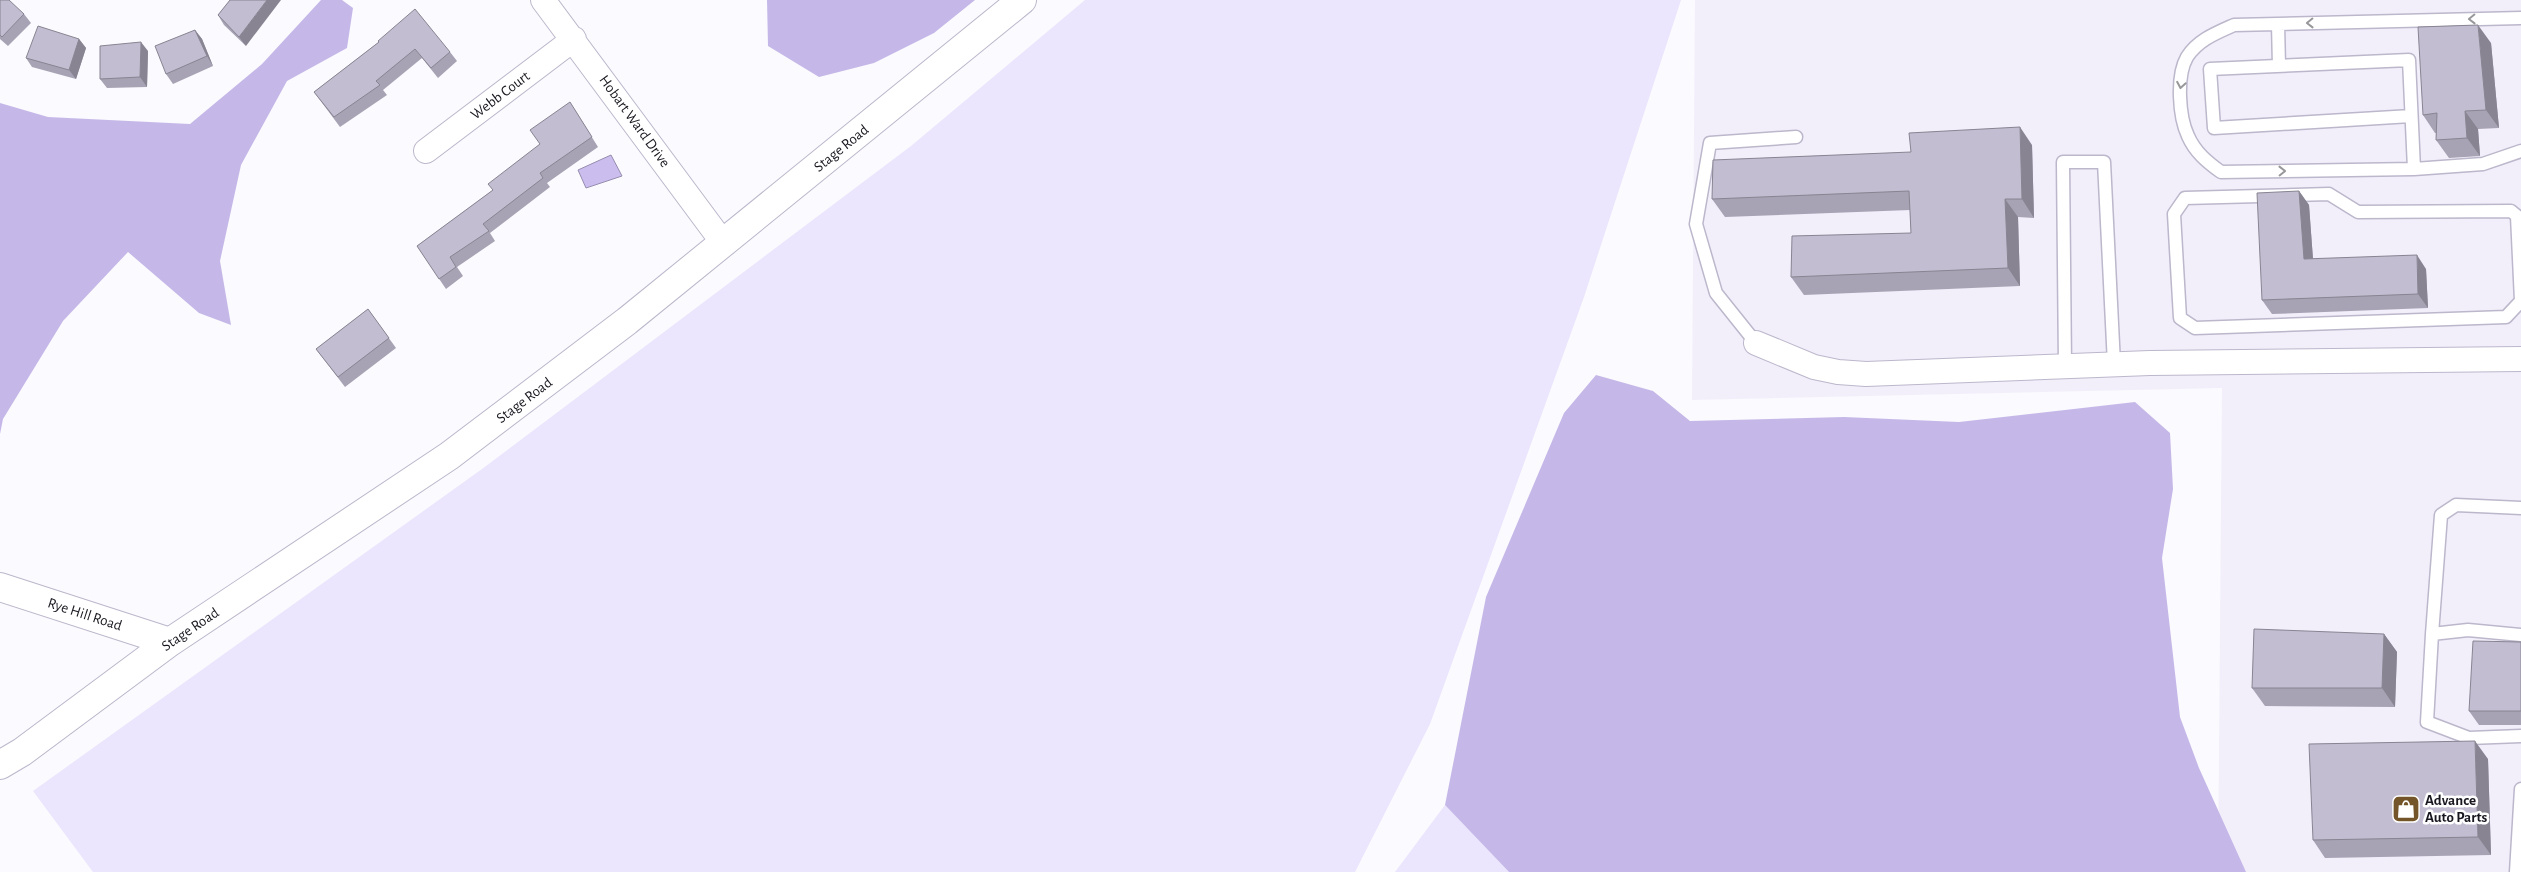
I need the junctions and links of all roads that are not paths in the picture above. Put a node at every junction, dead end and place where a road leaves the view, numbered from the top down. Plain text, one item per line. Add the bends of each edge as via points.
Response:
1 (543, 0) edge
2 (1022, 0) edge
3 (2521, 18) edge
4 (2278, 24) junction
5 (574, 39) junction
6 (2279, 66) junction
7 (2411, 116) junction
8 (1796, 137) dead end
9 (426, 151) dead end
10 (2521, 151) edge
11 (2414, 169) junction
12 (724, 244) junction
13 (2521, 301) edge
14 (1756, 343) joint
15 (2521, 359) edge
16 (2114, 364) junction
17 (2065, 366) junction
18 (2521, 508) edge
19 (0, 587) edge
20 (2432, 634) junction
21 (2521, 635) edge
22 (170, 642) junction
23 (2521, 736) edge
24 (0, 765) edge
25 (2521, 789) edge
26 (2516, 872) edge

1 - 5 street, Hobart Ward Drive
2 - 12 street, Stage Road
3 -> 4 lane
4 - 6 lane
4 -> 11 lane via 2234,25 2205,38 2187,58 2179,92 2187,136 2204,160 2221,172
5 - 9 street, Webb Court
5 - 12 street, Hobart Ward Drive
6 - 7 lane via 2408,60
6 - 7 lane via 2210,69 2214,128
7 - 11 lane
8 - 14 lane via 1710,143 1696,224 1716,293
10 - 11 lane via 2483,164
12 - 22 street, Stage Road via 627,322 449,456
13 - 13 lane via 2506,317 2195,328 2180,318 2174,214 2185,198 2329,194 2358,212 2511,210 2517,216
14 - 17 street via 1814,367 1838,372 1866,374
15 - 16 street
16 - 17 street
16 - 17 lane via 2104,162 2064,162
18 - 20 lane via 2456,505 2441,515
19 - 22 street, Rye Hill Road
20 - 21 lane via 2468,630
20 - 23 lane via 2427,722 2469,738
22 - 24 street, Stage Road
25 - 26 lane

